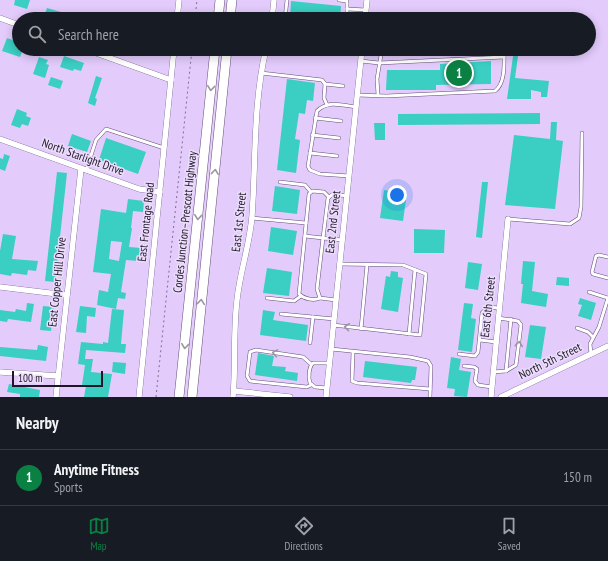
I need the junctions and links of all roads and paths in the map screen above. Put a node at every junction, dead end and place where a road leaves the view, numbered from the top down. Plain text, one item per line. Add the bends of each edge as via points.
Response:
1 (178, 0) edge
2 (197, 0) edge
3 (220, 0) edge
4 (232, 0) edge
5 (274, 0) edge
6 (287, 0) edge
7 (339, 0) edge
8 (367, 0) edge
9 (347, 9) junction
10 (366, 10) joint
11 (177, 12) edge
12 (196, 12) edge
13 (219, 12) edge
14 (231, 12) edge
15 (273, 12) edge
16 (286, 12) edge
17 (348, 12) edge
18 (0, 18) edge
19 (12, 22) edge
20 (104, 56) edge
21 (173, 56) edge
22 (191, 56) edge
23 (214, 56) edge
24 (226, 56) edge
25 (264, 56) edge
26 (361, 56) edge
27 (380, 56) edge
28 (504, 57) joint
29 (361, 61) junction
30 (379, 63) junction
31 (260, 73) junction
32 (171, 80) junction
33 (325, 84) junction
34 (343, 86) dead end
35 (357, 95) junction
36 (378, 95) junction
37 (327, 105) junction
38 (356, 107) junction
39 (315, 118) junction
40 (341, 121) dead end
41 (582, 133) dead end
42 (312, 135) junction
43 (339, 138) dead end
44 (0, 139) edge
45 (164, 148) junction
46 (310, 153) junction
47 (337, 156) dead end
48 (84, 170) junction
49 (349, 176) junction
50 (280, 182) dead end
51 (160, 192) junction
52 (311, 192) junction
53 (347, 196) junction
54 (329, 197) junction
55 (252, 218) junction
56 (508, 219) joint
57 (306, 223) junction
58 (305, 236) junction
59 (323, 238) junction
60 (342, 240) junction
61 (608, 257) edge
62 (340, 264) junction
63 (367, 264) junction
64 (415, 270) junction
65 (608, 278) edge
66 (0, 287) edge
67 (588, 292) dead end
68 (66, 295) junction
69 (301, 296) junction
70 (267, 298) dead end
71 (320, 298) junction
72 (608, 298) edge
73 (336, 300) junction
74 (499, 308) junction
75 (281, 314) dead end
76 (313, 317) junction
77 (498, 318) junction
78 (511, 319) junction
79 (333, 322) junction
80 (577, 328) dead end
81 (361, 329) junction
82 (408, 334) junction
83 (593, 337) junction
84 (480, 340) junction
85 (496, 342) junction
86 (310, 344) dead end
87 (608, 346) edge
88 (330, 349) junction
89 (353, 352) junction
90 (459, 354) dead end
91 (591, 354) junction
92 (329, 363) junction
93 (312, 364) junction
94 (464, 366) dead end
95 (506, 371) junction
96 (0, 372) edge
97 (493, 372) junction
98 (58, 376) junction
99 (312, 385) junction
100 (492, 387) junction
101 (327, 388) junction
102 (430, 390) junction
103 (234, 394) edge
104 (56, 397) edge
105 (139, 397) edge
106 (156, 397) edge
107 (179, 397) edge
108 (192, 397) edge
109 (290, 397) edge
110 (326, 397) edge
111 (430, 397) edge
112 (491, 397) edge
113 (501, 397) edge

1 - 11 street
2 - 12 path
3 - 13 main road
4 - 14 main road
5 - 15 street
6 - 16 lane
7 - 9 lane via 347,1
8 - 10 street
9 - 10 lane
9 - 17 lane
18 - 19 street
20 - 32 street
21 - 32 street, East Frontage Road
22 - 106 path
23 -> 107 main road, Cordes Junction–Prescott Highway
108 -> 24 main road, Cordes Junction–Prescott Highway
25 - 31 street, East 1st Street
26 - 29 street, East 2nd Street
27 - 30 lane
28 - 30 lane
28 - 36 lane via 501,85 494,91
29 - 30 lane
29 - 35 street, East 2nd Street
30 - 36 lane
31 - 33 lane via 322,80
31 - 55 street, East 1st Street
32 - 45 street, East Frontage Road
33 - 34 lane
33 - 37 lane via 324,98
35 - 36 lane
35 - 38 street, East 2nd Street
37 - 38 lane
37 - 39 lane via 317,111
38 - 49 street, East 2nd Street
39 - 40 lane
39 - 42 lane
41 - 56 lane via 579,218 570,224
42 - 43 lane
42 - 46 lane
44 - 48 street, North Starlight Drive
45 - 48 lane via 106,128 96,140
45 - 51 street, East Frontage Road
46 - 47 lane
46 - 49 lane via 308,166 314,172
48 - 51 street, North Starlight Drive via 139,189
48 - 68 street, East Copper Hill Drive
49 - 53 street, East 2nd Street
50 - 52 lane via 305,185
51 - 105 street, East Frontage Road
52 - 54 lane via 324,192
52 - 57 lane
53 - 54 lane via 333,194
53 - 60 street, East 2nd Street
54 - 59 lane
55 - 57 lane
55 - 103 street, East 1st Street via 237,299
56 - 74 street, East 6th Street
57 - 58 lane
58 - 59 lane
58 - 69 lane via 299,294
59 - 60 lane
59 - 71 lane via 317,289
60 - 62 street, East 2nd Street
61 - 65 lane via 596,256 592,272
62 - 63 lane
62 - 73 street, East 2nd Street
63 - 64 lane via 403,265
63 - 81 lane
64 - 82 lane
64 - 82 lane via 426,274 420,336
66 - 68 street
67 - 72 lane
68 - 98 street, East Copper Hill Drive
69 - 70 lane via 294,301
69 - 71 lane via 318,300
71 - 73 lane
72 - 83 lane via 599,327
73 - 79 street, East 2nd Street
74 - 77 street, East 6th Street
74 - 84 lane via 488,307 482,313
75 - 76 lane
76 - 79 lane
76 - 86 lane
77 - 78 lane
77 - 85 street, East 6th Street
78 - 95 lane
95 -> 78 lane via 517,362 521,325
81 -> 79 lane
79 - 88 street, East 2nd Street
80 - 83 lane
81 - 82 lane
83 - 91 lane
84 - 85 lane
84 - 90 lane via 475,356
85 - 97 street, East 6th Street
87 - 91 street, North 5th Street
88 - 89 lane
88 - 92 street, East 2nd Street
89 - 102 lane via 428,361 431,366
89 - 102 lane via 352,381
91 - 113 street, North 5th Street
92 - 93 lane
92 - 101 street, East 2nd Street
93 - 99 lane via 309,380
93 -> 99 lane via 303,358 256,350 250,352 247,376 250,381 307,387
94 - 100 lane via 476,369 475,381 478,385
95 - 97 lane
96 - 98 street
97 - 100 street, East 6th Street
98 - 104 street, East Copper Hill Drive
99 - 101 lane
100 - 112 street, East 6th Street
101 - 110 street, East 2nd Street
102 - 111 lane
103 - 109 street

